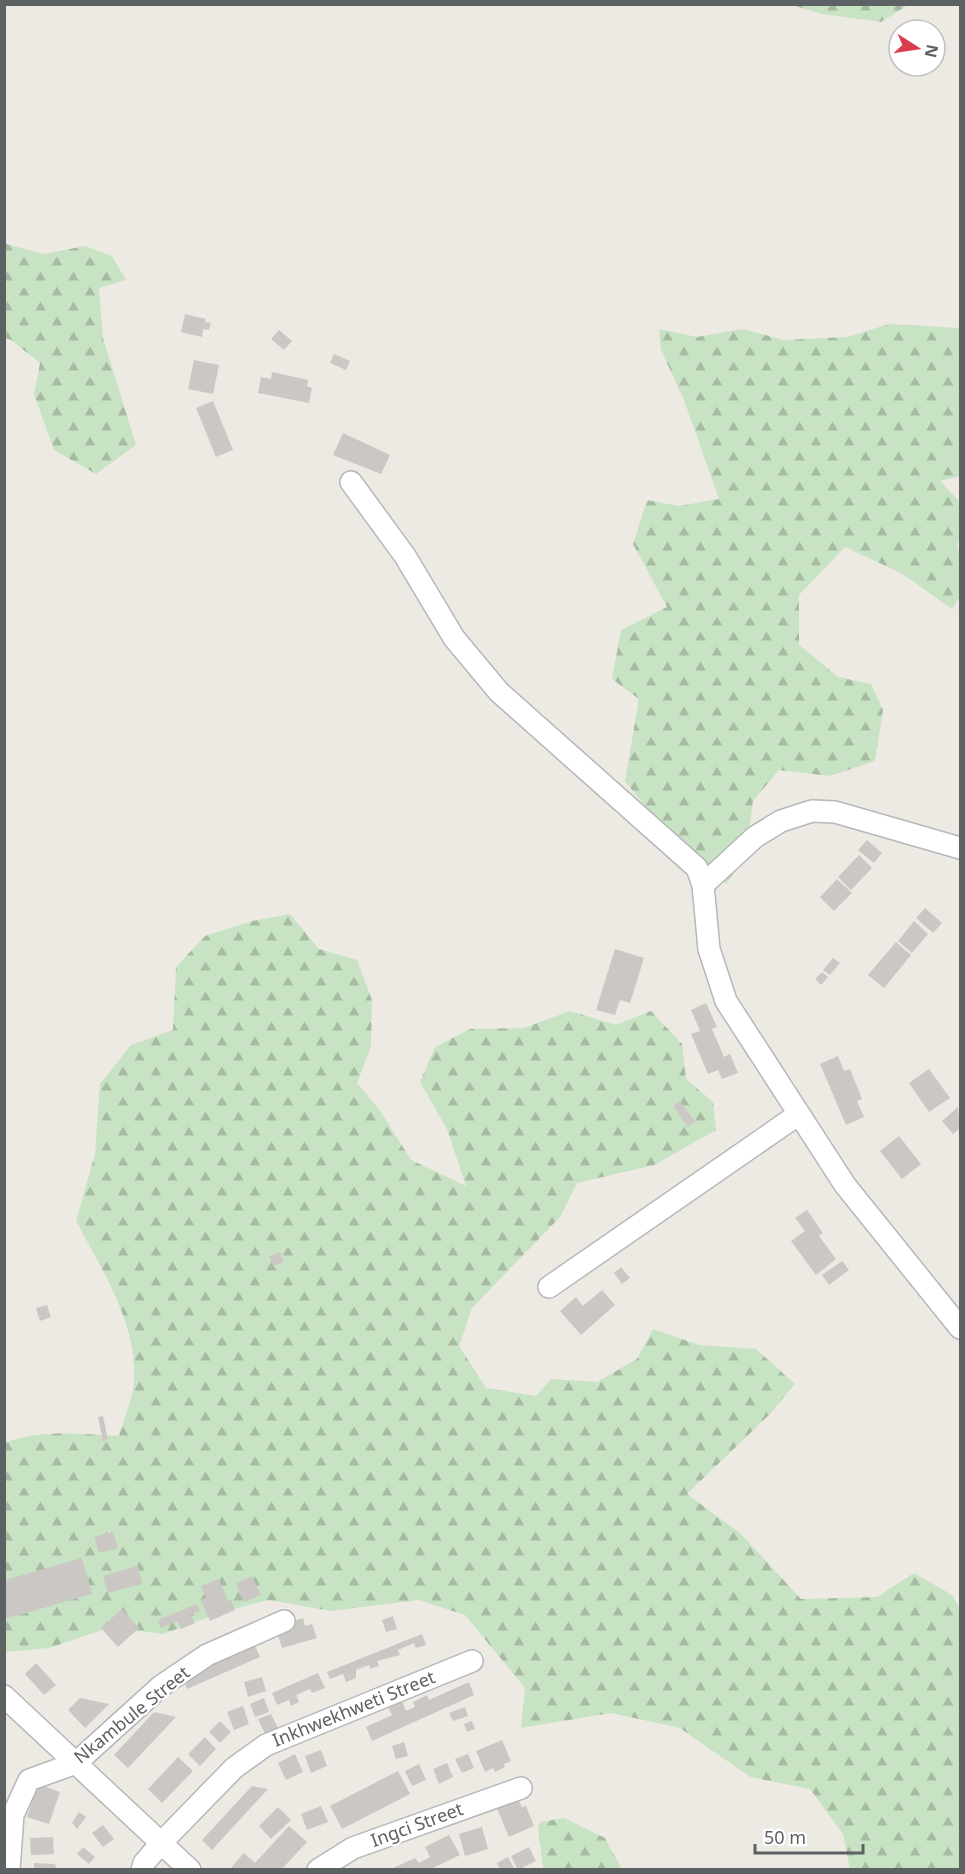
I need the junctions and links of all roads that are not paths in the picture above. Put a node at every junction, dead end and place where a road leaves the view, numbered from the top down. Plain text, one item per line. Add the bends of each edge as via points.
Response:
1 (351, 482) dead end
2 (960, 848) edge
3 (703, 885) junction
4 (799, 1114) junction
5 (549, 1287) dead end
6 (960, 1329) edge
7 (284, 1621) dead end
8 (472, 1661) dead end
9 (4, 1696) edge
10 (76, 1763) junction
11 (521, 1788) dead end
12 (162, 1842) junction
13 (9, 1869) edge
14 (142, 1869) edge
15 (190, 1869) edge
16 (318, 1869) edge

1 - 3 street via 405,556 454,638 499,692 672,844 697,868
2 - 3 street via 835,812 812,811 780,821 756,837
3 - 4 street via 709,949 726,1001
4 - 5 street
4 - 6 street via 845,1185
7 - 10 street, Nkambule Street via 207,1655 161,1686
8 - 12 street, Inkhwekhweti Street via 266,1744 234,1768
9 - 10 street
10 - 12 street
10 - 13 street, Nkambule Street via 29,1780 13,1815
11 - 16 street, Ingci Street via 353,1848
12 - 14 street, Inkhwekhweti Street
12 - 15 street

